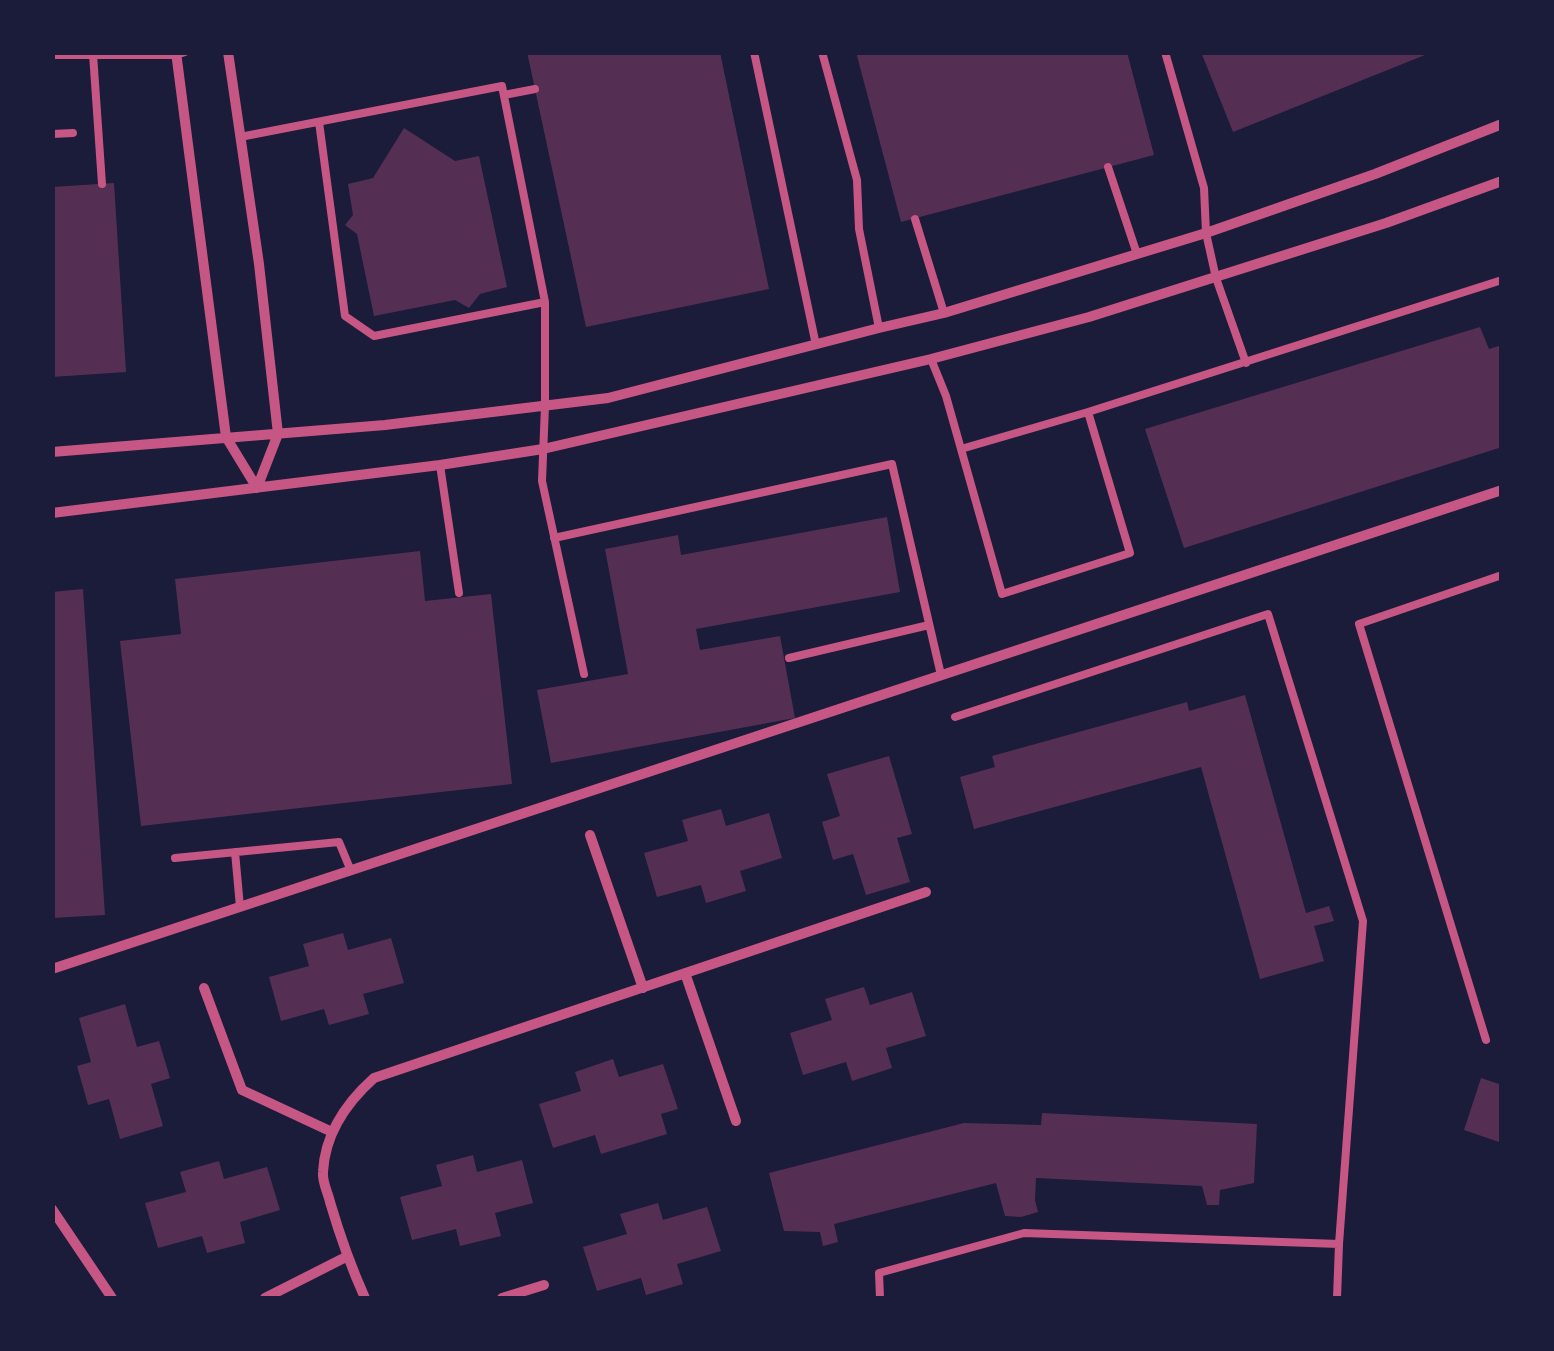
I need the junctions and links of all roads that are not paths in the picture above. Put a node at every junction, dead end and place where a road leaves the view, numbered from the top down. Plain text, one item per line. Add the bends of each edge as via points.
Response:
1 (228, 52) edge
2 (754, 52) edge
3 (822, 52) edge
4 (1165, 52) edge
5 (179, 53) edge
6 (52, 54) edge
7 (94, 54) edge
8 (535, 89) dead end
9 (504, 95) junction
10 (319, 122) junction
11 (1502, 124) edge
12 (73, 133) dead end
13 (52, 134) edge
14 (240, 137) junction
15 (1108, 167) dead end
16 (1502, 181) edge
17 (102, 184) dead end
18 (915, 219) dead end
19 (1206, 233) junction
20 (1137, 254) junction
21 (1216, 278) junction
22 (1502, 280) edge
23 (544, 302) junction
24 (944, 313) junction
25 (878, 328) junction
26 (816, 345) junction
27 (932, 359) junction
28 (1246, 363) junction
29 (545, 406) junction
30 (1088, 412) junction
31 (278, 434) junction
32 (226, 437) junction
33 (544, 449) junction
34 (961, 449) junction
35 (52, 452) edge
36 (440, 465) junction
37 (257, 488) junction
38 (1502, 490) edge
39 (52, 513) edge
40 (554, 538) junction
41 (1502, 574) edge
42 (459, 593) dead end
43 (929, 626) junction
44 (788, 658) dead end
45 (584, 674) dead end
46 (941, 675) junction
47 (955, 717) dead end
48 (590, 836) dead end
49 (235, 852) junction
50 (175, 858) dead end
51 (351, 871) junction
52 (926, 892) dead end
53 (240, 907) junction
54 (52, 969) edge
55 (684, 974) junction
56 (204, 988) dead end
57 (643, 988) junction
58 (1486, 1040) dead end
59 (736, 1121) dead end
60 (332, 1132) junction
61 (52, 1209) edge
62 (1339, 1244) junction
63 (346, 1257) junction
64 (544, 1285) dead end
65 (112, 1298) edge
66 (266, 1298) edge
67 (365, 1298) edge
68 (502, 1298) edge
69 (880, 1298) edge
70 (1337, 1298) edge

1 - 14 street
2 - 26 lane
3 - 25 lane via 857,180
4 - 19 lane via 1204,188
5 - 7 lane
5 - 32 street
6 - 7 lane
7 - 17 lane
8 - 9 lane
9 - 10 lane via 502,86
9 - 23 lane
10 - 14 lane
10 - 23 lane via 345,316 374,336
11 - 19 street
12 - 13 lane
14 - 31 street
15 - 20 lane
16 - 21 street
18 - 24 lane
19 - 20 street
19 - 21 lane
20 - 24 street
21 - 27 street
21 - 28 lane
22 - 28 lane
23 - 29 lane
24 - 25 street
25 - 26 street
26 - 29 street via 608,398
27 - 33 street
27 - 34 lane
28 - 30 lane
29 - 31 street
29 - 33 lane
30 - 34 lane
30 - 34 lane via 1130,553 1002,594
31 - 32 street
31 - 37 street
32 - 35 street
32 - 37 street
33 - 36 street
33 - 40 lane via 542,480
36 - 37 street
36 - 42 lane
37 - 39 street
38 - 46 street
40 - 43 lane via 892,464
40 - 45 lane
41 - 58 lane via 1358,624
43 - 44 lane
43 - 46 lane
46 - 51 street
47 - 62 lane via 1268,614 1364,921
48 - 57 street
49 - 50 lane
49 - 51 lane via 339,842
49 - 53 lane
51 - 53 street
52 - 55 street
53 - 54 street
55 - 57 street
55 - 59 street
56 - 60 street via 242,1090
57 - 60 street via 374,1078
60 - 63 street via 322,1174
61 - 65 street
62 - 69 lane via 1024,1233 879,1274
62 - 70 lane
63 - 66 street
63 - 67 street
64 - 68 street

